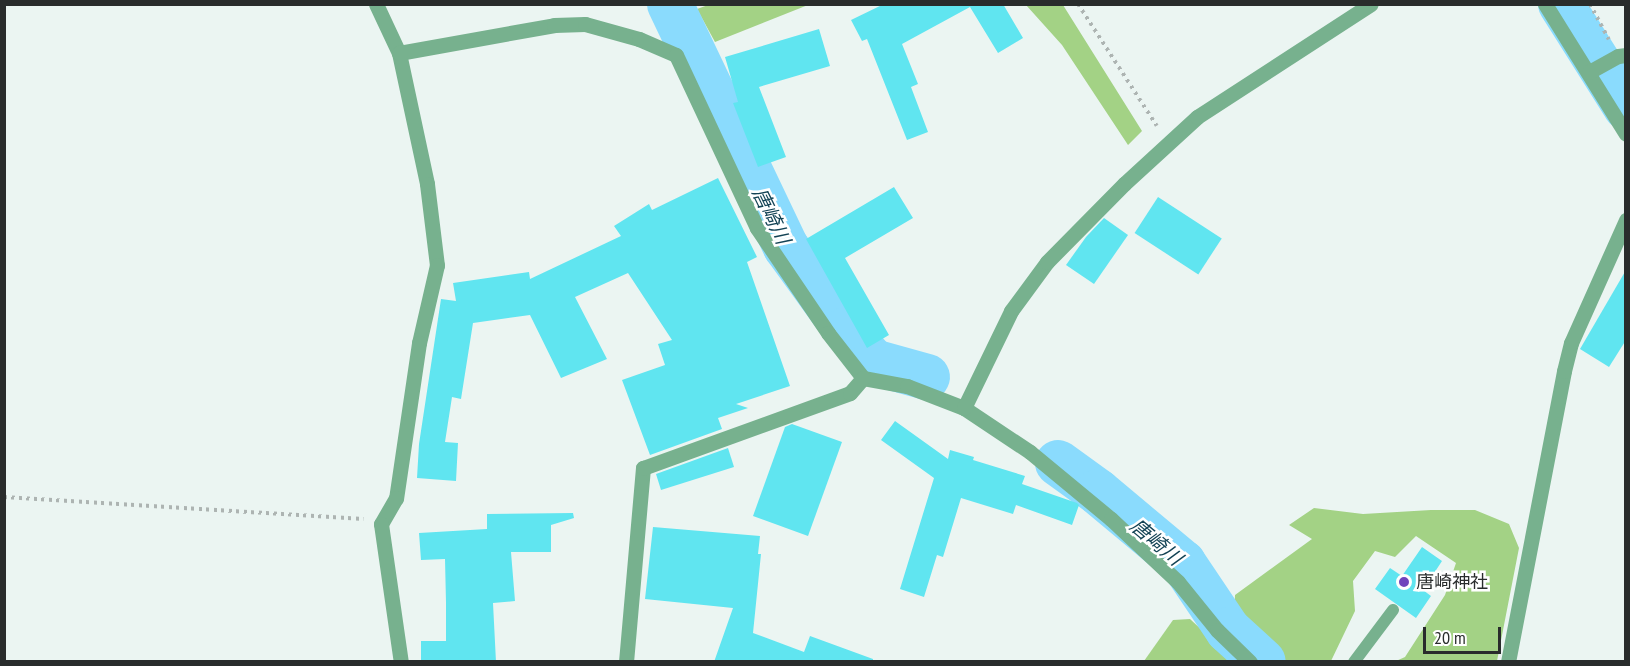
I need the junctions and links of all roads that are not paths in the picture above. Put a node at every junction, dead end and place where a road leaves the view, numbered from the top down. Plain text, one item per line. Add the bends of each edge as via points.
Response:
1 (376, 4) edge
2 (1371, 4) edge
3 (1545, 4) edge
4 (399, 53) junction
5 (1622, 55) edge
6 (1589, 72) junction
7 (1626, 134) edge
8 (1626, 220) edge
9 (863, 378) junction
10 (964, 408) junction
11 (1394, 610) dead end
12 (401, 662) edge
13 (626, 662) edge
14 (1250, 662) edge
15 (1354, 662) edge
16 (1508, 662) edge

1 - 4 street
2 - 10 street via 1197,117 1168,141 1047,262 1011,311
3 - 6 street
4 - 9 street via 554,25 585,24 622,33 676,55 757,228
4 - 12 street via 427,184 436,265 419,343 396,498 381,524
5 - 6 street
6 - 7 street
8 - 16 street via 1571,343
9 - 10 street via 907,386
9 - 13 street via 850,393 643,468
10 - 14 street via 1030,452 1111,519 1178,582 1217,630
11 - 15 lane

